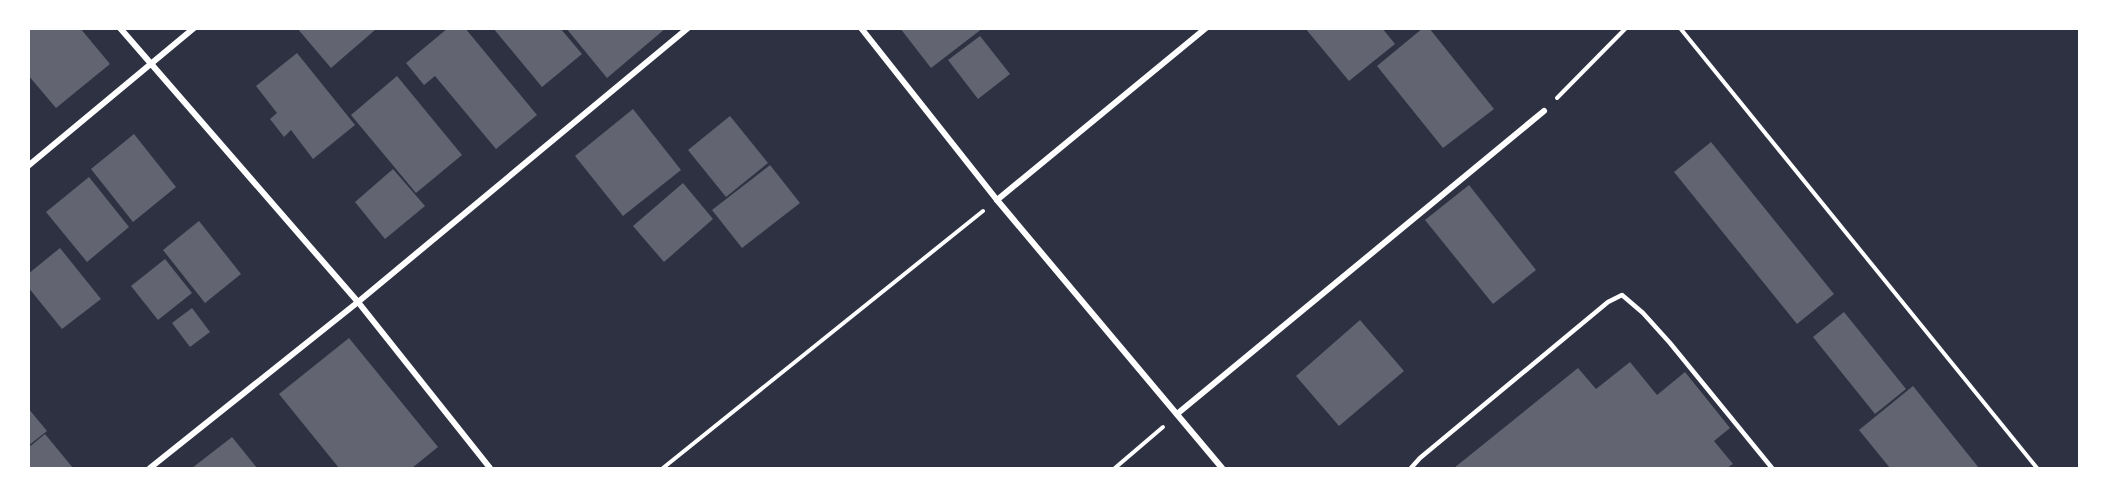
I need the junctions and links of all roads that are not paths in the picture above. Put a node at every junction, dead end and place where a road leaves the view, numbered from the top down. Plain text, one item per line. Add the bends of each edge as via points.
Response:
1 (120, 28) edge
2 (194, 28) edge
3 (688, 28) edge
4 (861, 28) edge
5 (1206, 28) edge
6 (151, 65) junction
7 (1544, 111) road end
8 (28, 166) edge
9 (997, 200) junction
10 (358, 302) junction
11 (1177, 414) junction
12 (150, 468) edge
13 (490, 468) edge
14 (1222, 468) edge
15 (1411, 468) edge
16 (1772, 468) edge

1 - 6 street
2 - 6 street
3 - 10 street
4 - 9 street
5 - 9 street
6 - 8 street
6 - 10 street
7 - 11 street
9 - 11 street
10 - 12 street
10 - 13 street
11 - 14 street
15 - 16 lane via 1608,302 1622,296 1670,343

